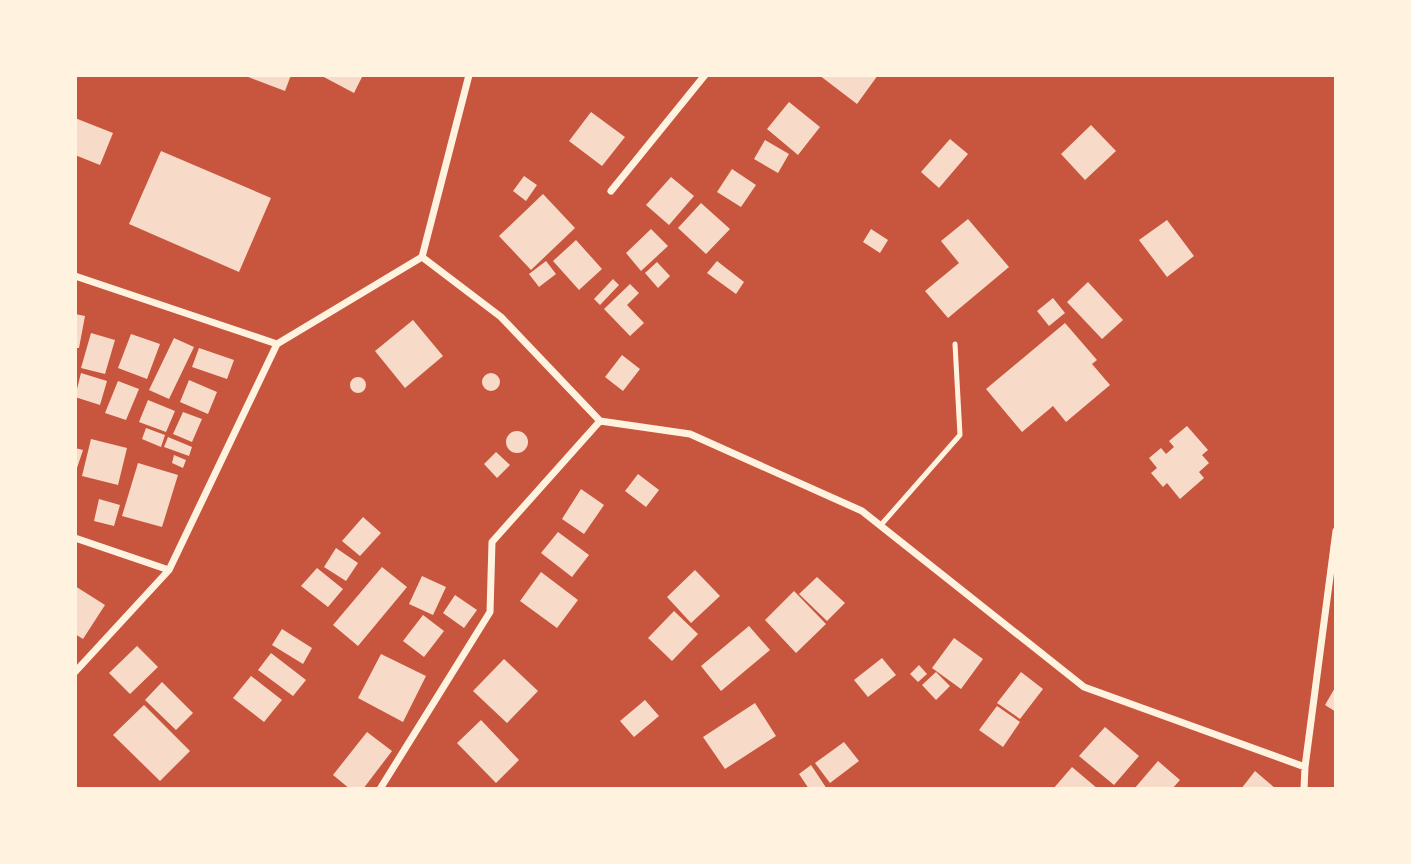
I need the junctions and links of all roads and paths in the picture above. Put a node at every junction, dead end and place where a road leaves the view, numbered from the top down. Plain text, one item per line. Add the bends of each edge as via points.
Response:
1 (469, 75) edge
2 (705, 75) edge
3 (611, 191) dead end
4 (422, 257) junction
5 (75, 276) edge
6 (277, 344) junction
7 (955, 344) dead end
8 (600, 421) junction
9 (880, 526) junction
10 (1336, 531) edge
11 (75, 538) edge
12 (1335, 541) edge
13 (169, 570) junction
14 (75, 672) edge
15 (1305, 767) junction
16 (380, 789) edge
17 (1304, 789) edge

1 - 4 street
2 - 3 street
4 - 6 street
4 - 8 street via 500,317
5 - 6 street
6 - 13 street
7 - 9 lane via 960,435
8 - 9 street via 691,434 862,511
8 - 16 street via 492,542 490,612
9 - 15 street via 1084,687
10 - 12 street
11 - 13 street
12 - 15 street
13 - 14 street
15 - 17 street

